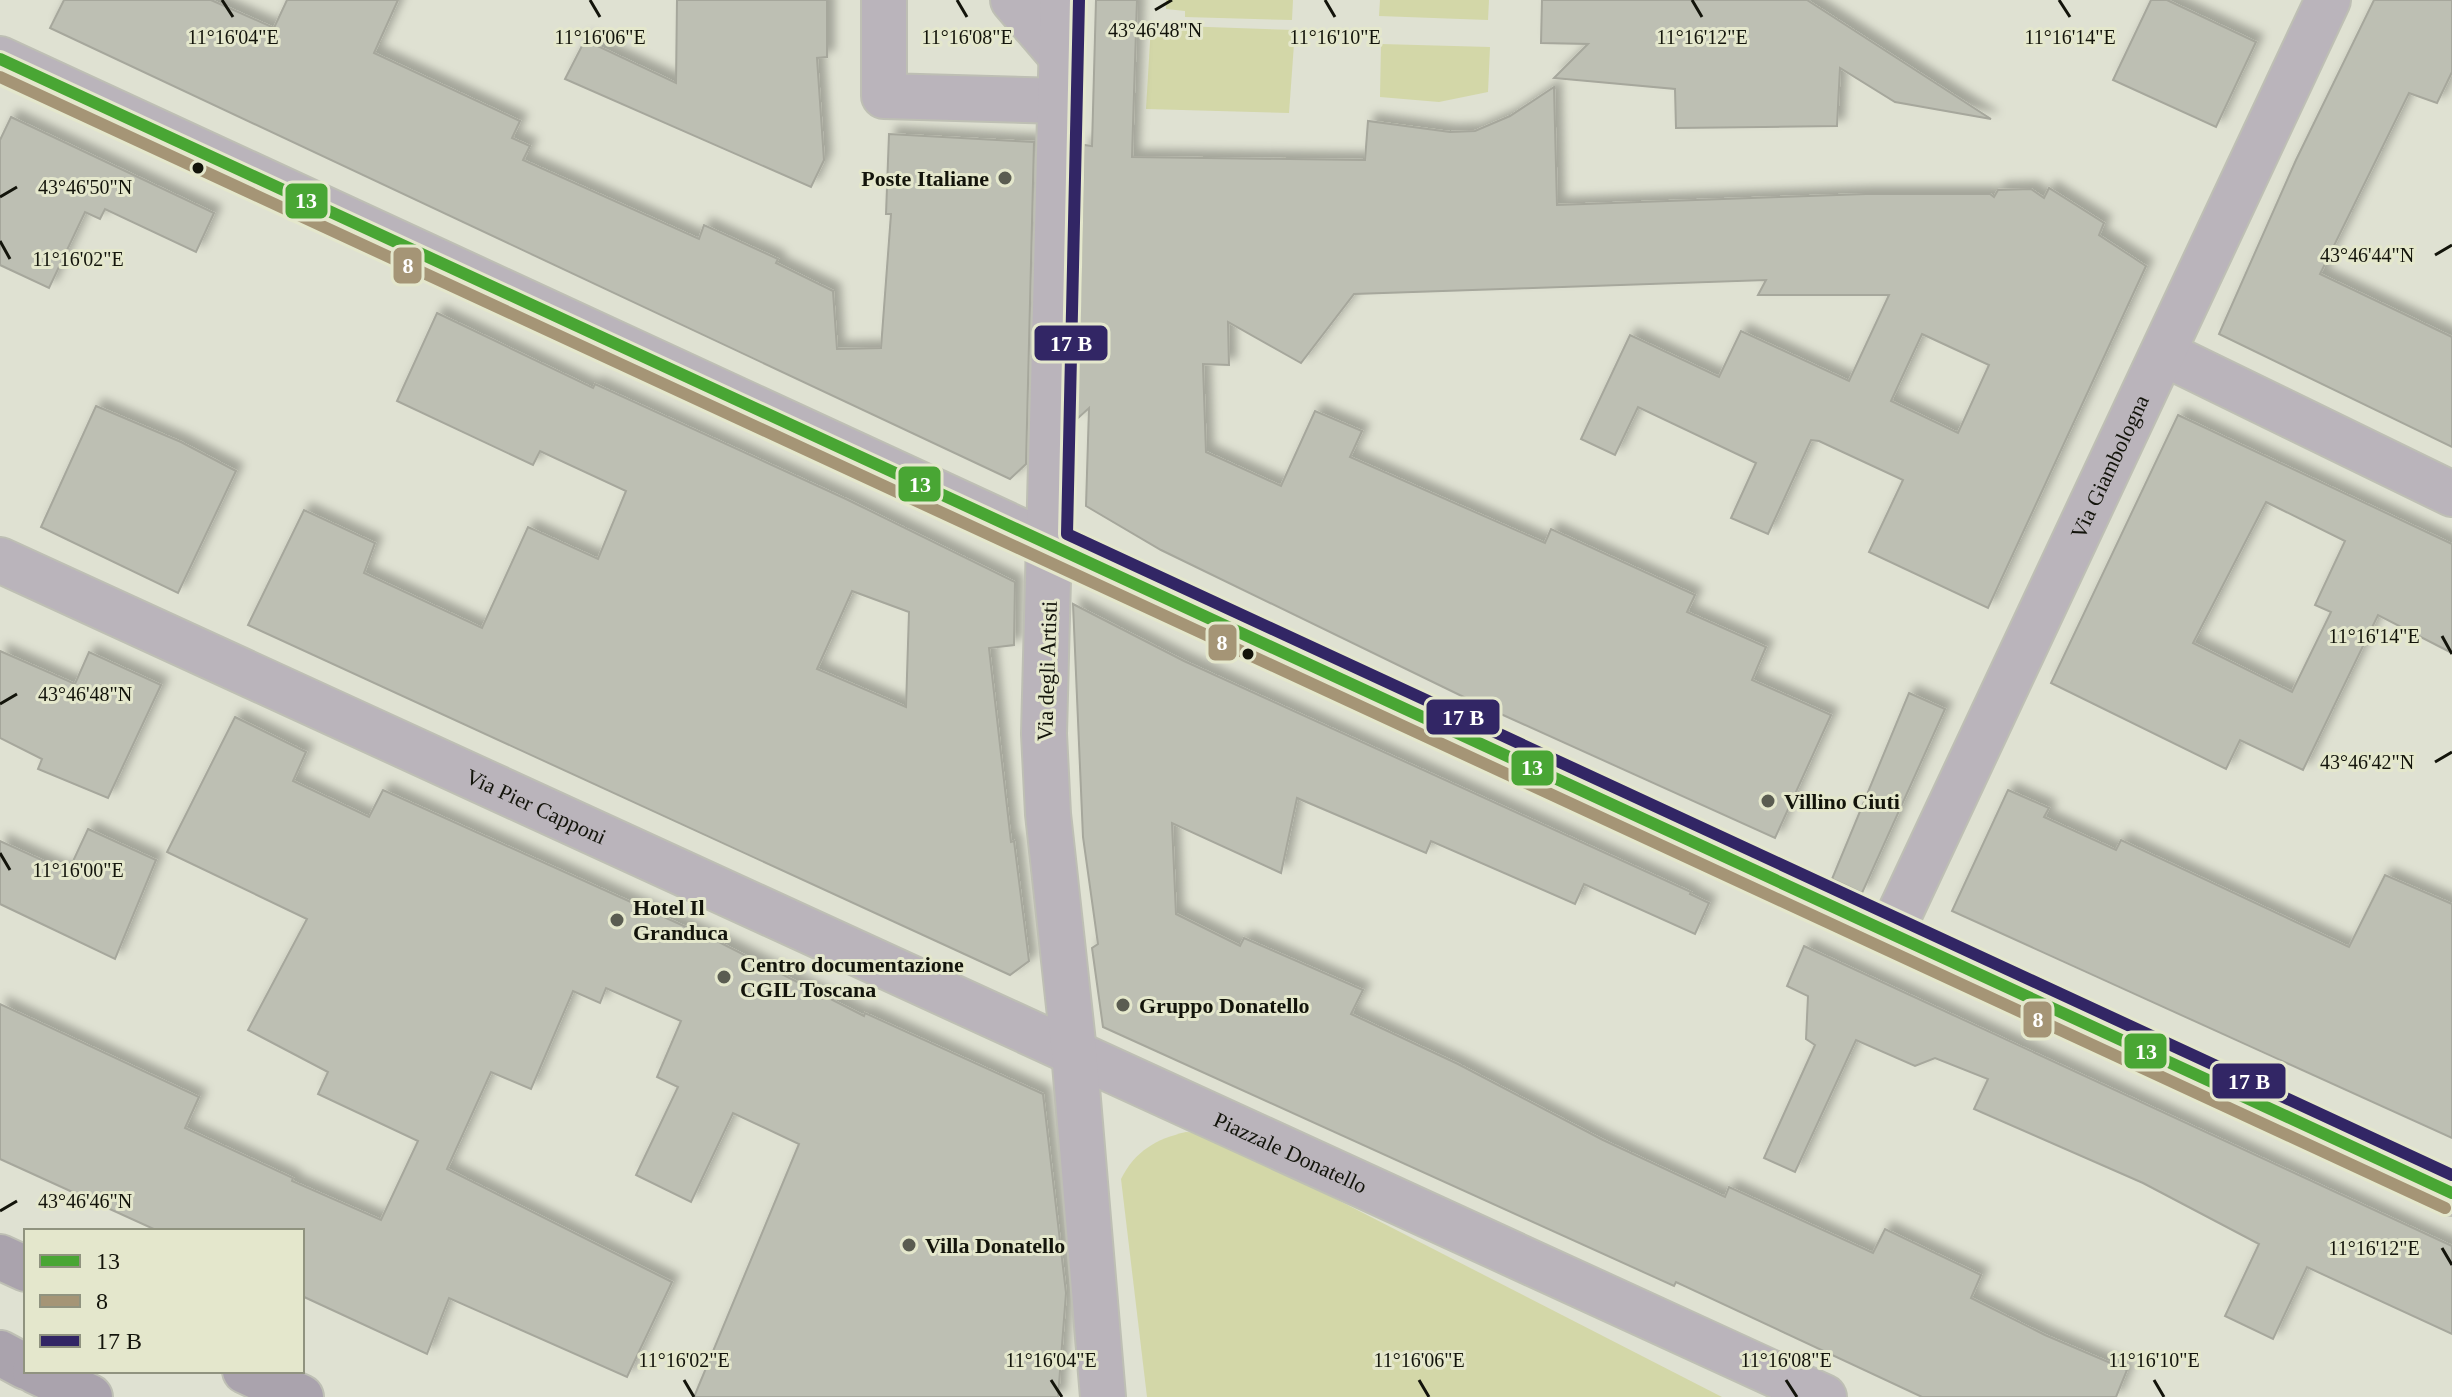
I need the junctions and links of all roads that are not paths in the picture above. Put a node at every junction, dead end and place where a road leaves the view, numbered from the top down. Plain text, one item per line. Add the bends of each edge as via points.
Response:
1 (884, 0) edge
2 (1013, 0) edge
3 (1063, 0) edge
4 (2328, 0) edge
5 (1062, 57) junction
6 (0, 59) edge
7 (1061, 101) junction
8 (2165, 354) junction
9 (2452, 494) edge
10 (1051, 544) junction
11 (0, 560) edge
12 (1891, 932) junction
13 (1074, 1052) junction
14 (2452, 1193) edge
15 (0, 1257) edge
16 (24, 1268) edge
17 (0, 1353) edge
18 (24, 1366) edge
19 (39, 1373) edge
20 (249, 1373) edge
21 (90, 1397) edge
22 (301, 1397) edge
23 (1103, 1397) edge
24 (1824, 1397) edge

1 - 7 street via 884,96
2 - 5 street
3 - 5 street, Via degli Artisti
4 - 8 street, Via Giambologna
5 - 7 street, Via degli Artisti
6 - 10 street
7 - 10 street, Via degli Artisti
8 - 9 street
8 - 12 street, Via Giambologna
10 - 12 street
10 - 13 street, Via degli Artisti via 1044,734
11 - 13 street, Via Pier Capponi
12 - 14 street
13 - 23 street
13 - 24 street, Piazzale Donatello
15 - 16 main road
17 - 18 main road
19 - 21 main road
20 - 22 main road

